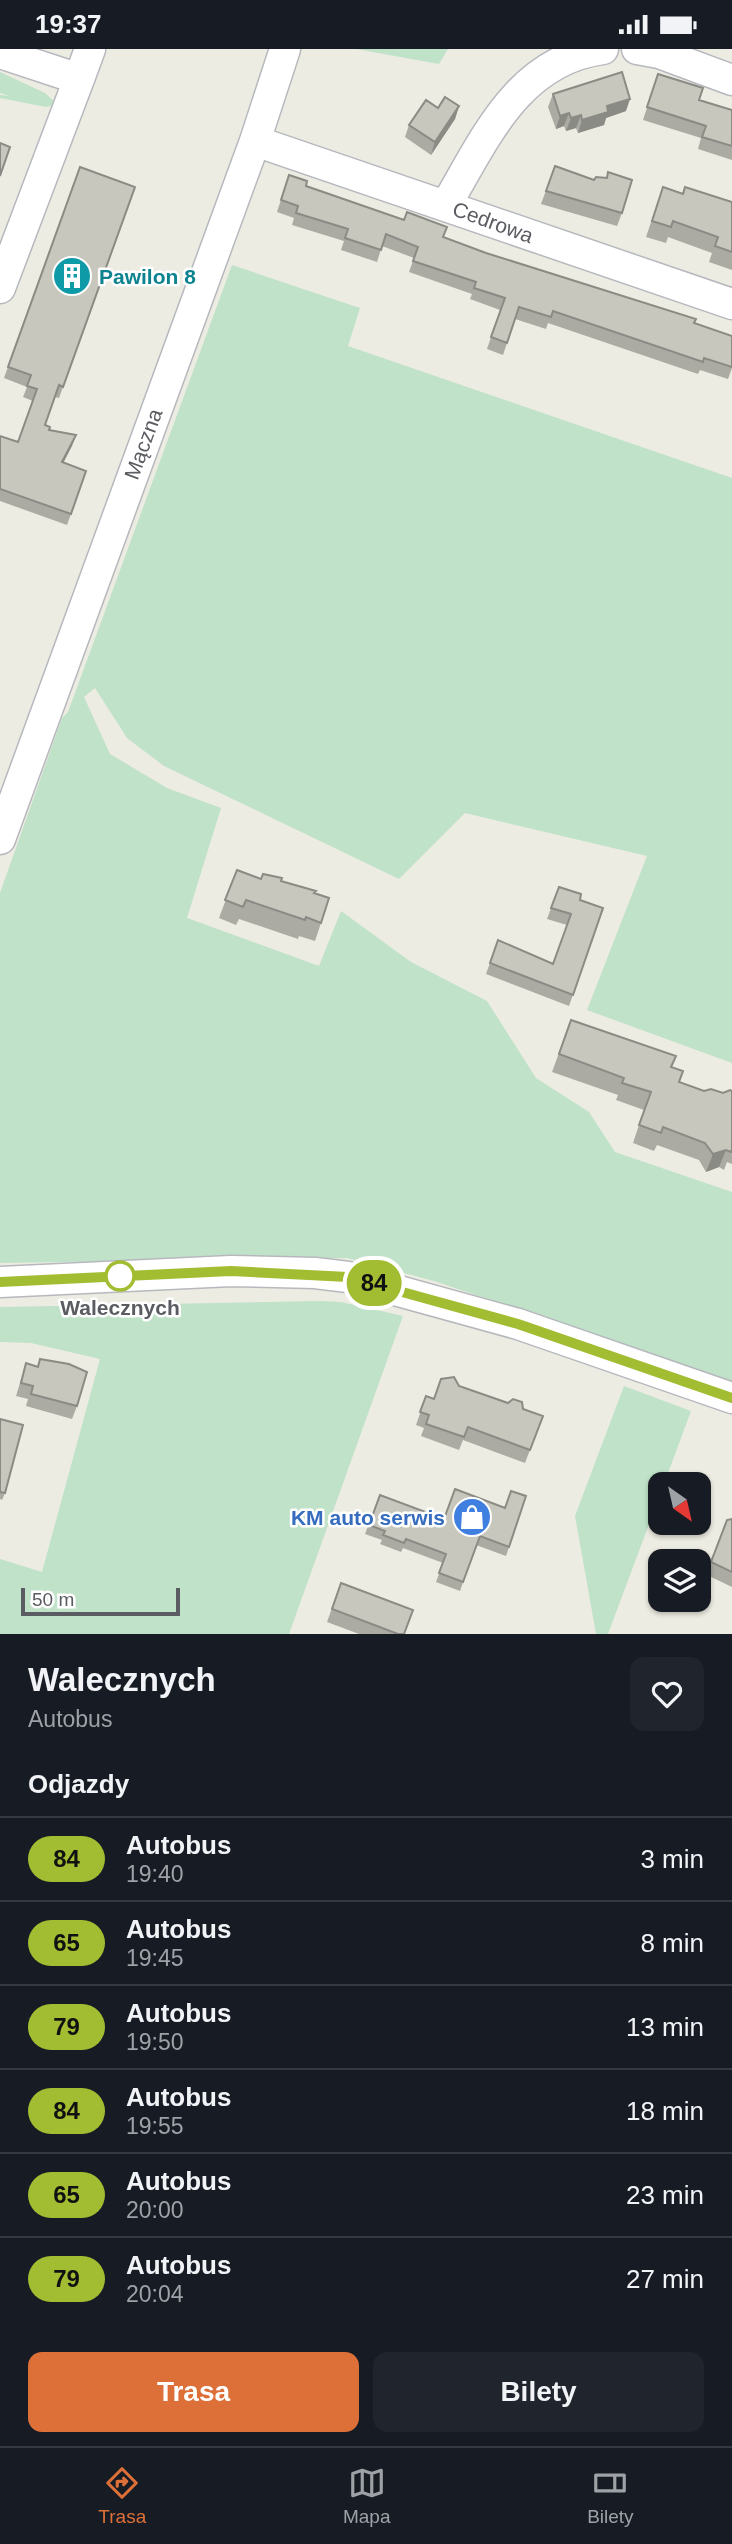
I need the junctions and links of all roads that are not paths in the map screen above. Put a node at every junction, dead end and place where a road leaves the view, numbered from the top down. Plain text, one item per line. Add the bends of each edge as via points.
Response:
1 (90, 49) edge
2 (285, 49) edge
3 (603, 49) edge
4 (637, 49) edge
5 (0, 53) edge
6 (682, 54) edge
7 (79, 79) junction
8 (732, 80) edge
9 (255, 141) junction
10 (446, 205) junction
11 (0, 288) edge
12 (732, 304) edge
13 (0, 839) edge
14 (0, 1282) edge
15 (732, 1398) edge

1 - 7 street
2 - 9 street, Mączna
3 - 10 street via 558,62 514,95
4 - 6 street
5 - 7 street
6 - 8 street
7 - 11 street
9 - 10 street, Cedrowa
9 - 13 street, Mączna
10 - 12 street, Cedrowa
14 - 15 street via 231,1271 348,1277 518,1324

